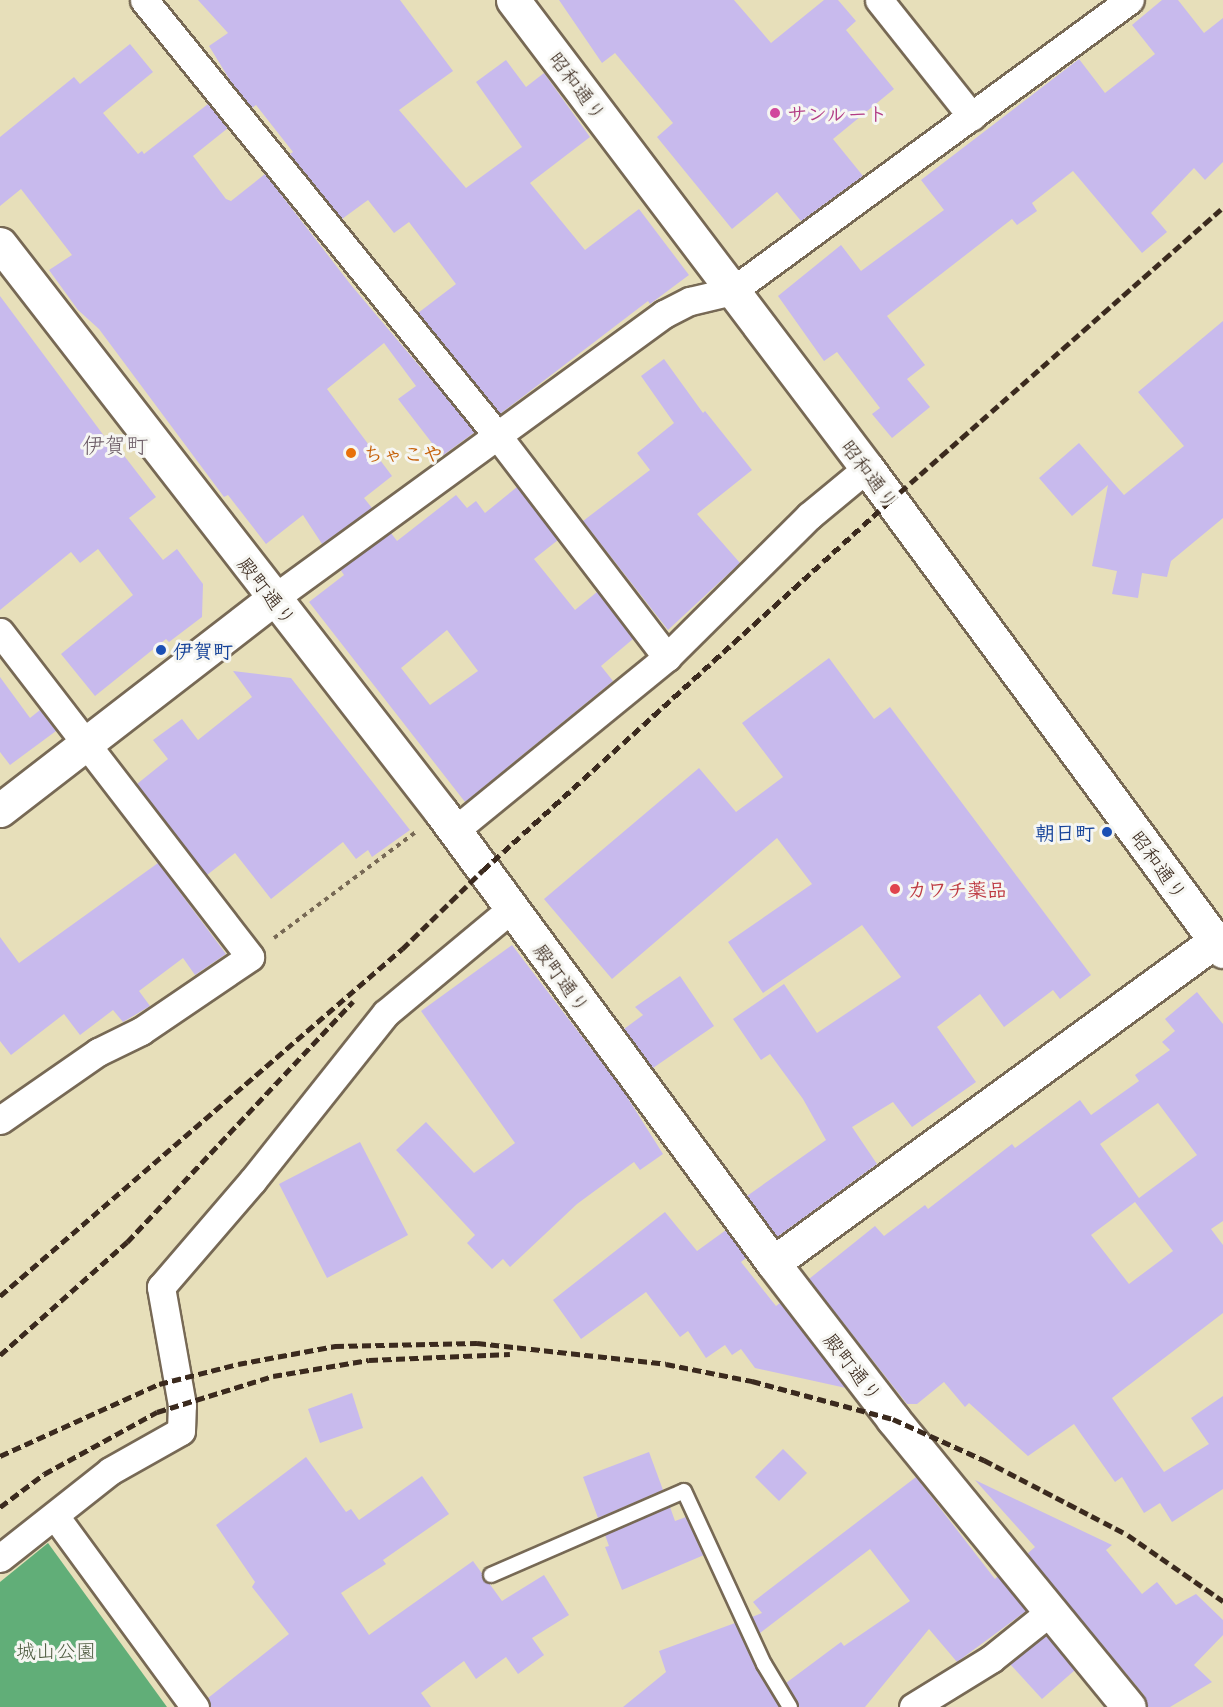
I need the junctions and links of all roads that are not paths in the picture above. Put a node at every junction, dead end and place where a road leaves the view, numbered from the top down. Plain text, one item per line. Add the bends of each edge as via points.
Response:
1 (144, 0) edge
2 (513, 0) edge
3 (879, 0) edge
4 (1130, 0) edge
5 (972, 117) junction
6 (0, 244) edge
7 (732, 291) junction
8 (497, 435) junction
9 (867, 468) junction
10 (273, 599) junction
11 (0, 633) edge
12 (667, 657) junction
13 (86, 742) junction
14 (0, 810) edge
15 (448, 822) junction
16 (511, 909) junction
17 (1220, 942) edge
18 (0, 1120) edge
19 (773, 1263) junction
20 (55, 1516) junction
21 (0, 1558) edge
22 (491, 1575) dead end
23 (1051, 1611) junction
24 (195, 1707) edge
25 (790, 1707) edge
26 (913, 1707) edge
27 (1129, 1707) edge

1 - 8 street
2 - 7 street, 昭和通り
3 - 5 street
4 - 5 street
5 - 7 street
6 - 10 street, 殿町通り
7 - 8 street via 690,301 664,314
7 - 9 street, 昭和通り
8 - 10 street
8 - 12 street
9 - 12 street via 809,516
9 - 17 street, 昭和通り
10 - 13 street
10 - 15 street, 殿町通り
11 - 13 street
12 - 15 street
13 - 14 street
13 - 18 street via 250,957 141,1031 98,1052
15 - 16 street, 殿町通り
16 - 19 street, 殿町通り
16 - 20 street via 386,1013 253,1180 161,1287 182,1405 182,1431 110,1471
17 - 19 street
19 - 23 street, 殿町通り via 893,1419
20 - 21 street
20 - 24 street
22 - 25 lane via 684,1491 764,1664
23 - 26 street via 991,1659
23 - 27 street, 殿町通り

